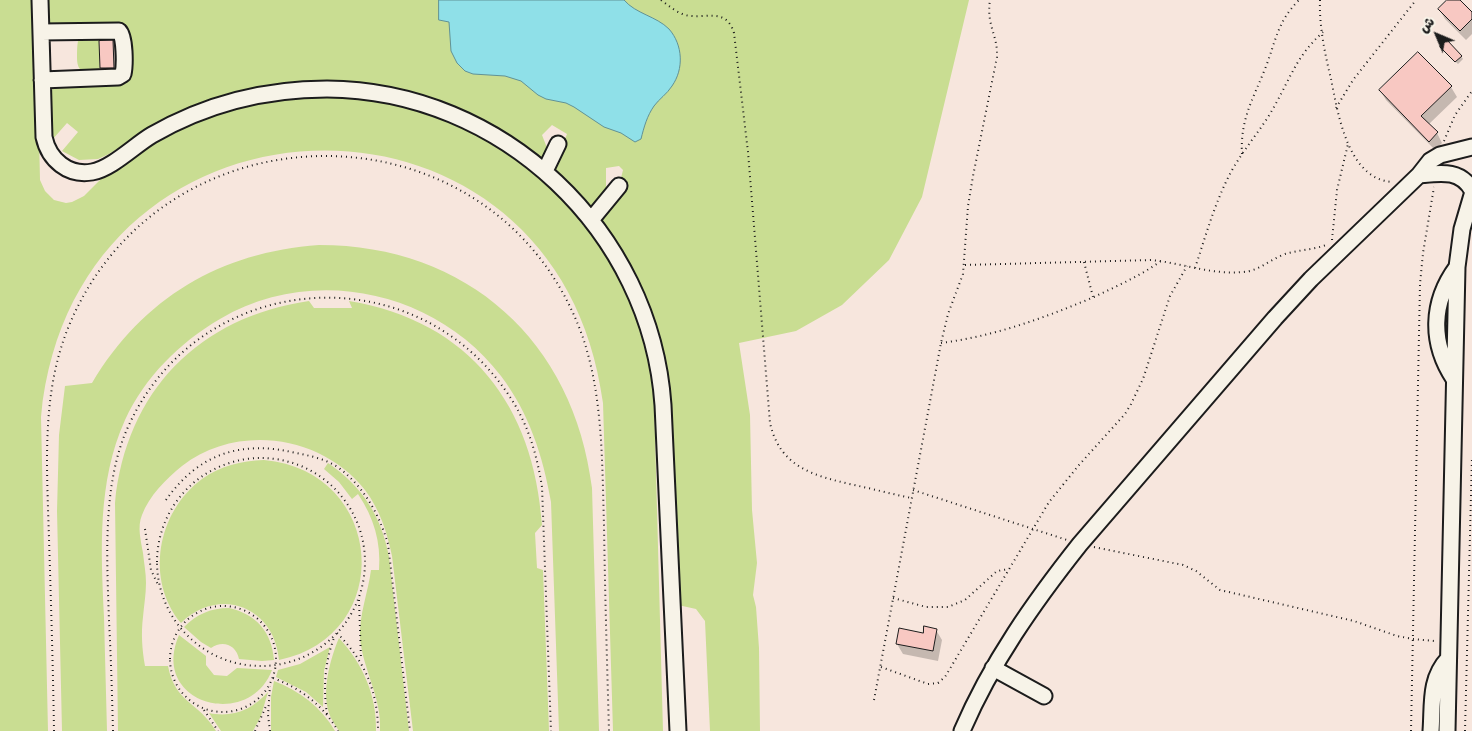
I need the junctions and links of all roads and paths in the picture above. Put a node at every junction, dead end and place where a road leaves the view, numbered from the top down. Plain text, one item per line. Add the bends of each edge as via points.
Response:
1 (40, 0) edge
2 (661, 0) edge
3 (990, 0) edge
4 (1300, 0) edge
5 (1320, 0) edge
6 (1416, 0) edge
7 (41, 32) junction
8 (1322, 32) junction
9 (42, 80) junction
10 (1472, 91) edge
11 (1336, 108) junction
12 (558, 144) dead end
13 (1348, 144) junction
14 (1472, 147) edge
15 (1242, 155) junction
16 (1440, 155) junction
17 (544, 171) junction
18 (1436, 173) junction
19 (1415, 179) junction
20 (619, 186) dead end
21 (1472, 190) edge
22 (1472, 195) edge
23 (591, 220) junction
24 (1161, 261) junction
25 (1084, 262) junction
26 (964, 264) junction
27 (1187, 266) junction
28 (1195, 268) junction
29 (1093, 297) junction
30 (941, 343) junction
31 (1472, 456) edge
32 (911, 498) junction
33 (166, 500) dead end
34 (145, 529) dead end
35 (1010, 570) junction
36 (160, 587) junction
37 (1220, 590) dead end
38 (893, 598) junction
39 (359, 599) junction
40 (180, 629) junction
41 (336, 635) junction
42 (1412, 639) junction
43 (1448, 641) junction
44 (1448, 659) junction
45 (361, 662) junction
46 (276, 666) junction
47 (880, 667) junction
48 (994, 668) junction
49 (272, 678) junction
50 (270, 682) junction
51 (1044, 696) dead end
52 (268, 700) junction
53 (874, 700) dead end
54 (203, 709) junction
55 (328, 716) junction
56 (54, 731) edge
57 (113, 731) edge
58 (218, 731) edge
59 (255, 731) edge
60 (270, 731) edge
61 (338, 731) edge
62 (378, 731) edge
63 (410, 731) edge
64 (551, 731) edge
65 (609, 731) edge
66 (678, 731) edge
67 (962, 731) edge
68 (1411, 731) edge
69 (1431, 731) edge
70 (1447, 731) edge
71 (1466, 731) edge

1 - 7 street
2 - 32 path via 687,15 723,18 732,29 750,170 770,423 777,443 790,460 819,476
3 - 26 path via 989,18 997,44 997,57 973,176
4 - 15 path via 1280,25 1247,110 1241,139
5 - 8 path
6 - 11 path via 1352,80
7 - 9 street
7 - 9 street via 119,31 124,68 118,77
8 - 11 path
8 - 15 path via 1297,61 1275,106
9 - 17 street via 45,144 52,157 77,172 105,168 164,128 216,106 264,94 322,89 373,93 436,109 496,136
10 - 16 path via 1452,121
11 - 13 path
12 - 17 street
13 - 19 path via 1371,176 1384,181
13 - 28 path via 1337,190 1332,243 1287,254 1251,271
14 - 16 street
15 - 28 path via 1224,185
16 - 19 street via 1430,161
17 - 23 street
18 - 19 street
18 - 21 street via 1458,176
18 - 42 path via 1420,284
19 - 48 street via 1311,279 1194,411 1053,578
20 - 23 street
22 - 43 street via 1462,230 1457,267
23 - 66 street via 612,250 638,298 652,340 661,383
24 - 25 path
24 - 27 path
24 - 29 path via 1131,280
25 - 26 path
25 - 29 path
26 - 30 path
27 - 28 path
27 - 35 path via 1168,302 1131,404 1049,502
29 - 30 path via 1016,327
30 - 32 path
31 - 71 path
32 - 38 path
33 - 63 path via 201,464 247,448 272,448 318,458 332,463 348,476 373,507 388,544
34 - 36 path via 151,570
35 - 38 path via 997,571 965,600 948,606 926,607
35 - 47 path via 938,683 928,684
36 - 39 path via 158,547 165,521 179,498 199,479 222,465 248,458 275,458 301,465 324,478 351,508 365,546 365,573
36 - 40 path via 167,609
37 - 42 path via 1354,621
38 - 47 path
39 - 41 path
39 - 45 path
40 - 46 path via 197,645 218,657 246,666
40 - 46 path via 193,616 210,608 238,608 255,617 267,630 275,647
40 - 54 path via 172,644 170,662 173,679 182,694
41 - 45 path via 346,642
41 - 46 path via 308,656
41 - 55 path via 326,670
42 - 43 path
42 - 68 path
43 - 44 street
44 - 69 street via 1435,680
44 - 70 street
45 - 62 path via 375,696
46 - 49 path
47 - 53 path
48 - 51 street
48 - 67 street
49 - 50 path
49 - 55 path via 303,693
50 - 52 path
50 - 54 path via 260,697 246,707 229,712
52 - 59 path
52 - 60 path
54 - 58 path
55 - 61 path
56 - 65 path via 48,514 49,412 61,349 77,309 99,272 126,239 175,198 240,168 317,155 359,157 401,166 460,191 495,214 516,233 564,295 588,354 600,428
57 - 64 path via 108,598 110,500 116,463 128,427 157,379 198,339 247,312 284,301 321,297 377,302 430,322 476,355 501,383 520,415 534,450 542,487

